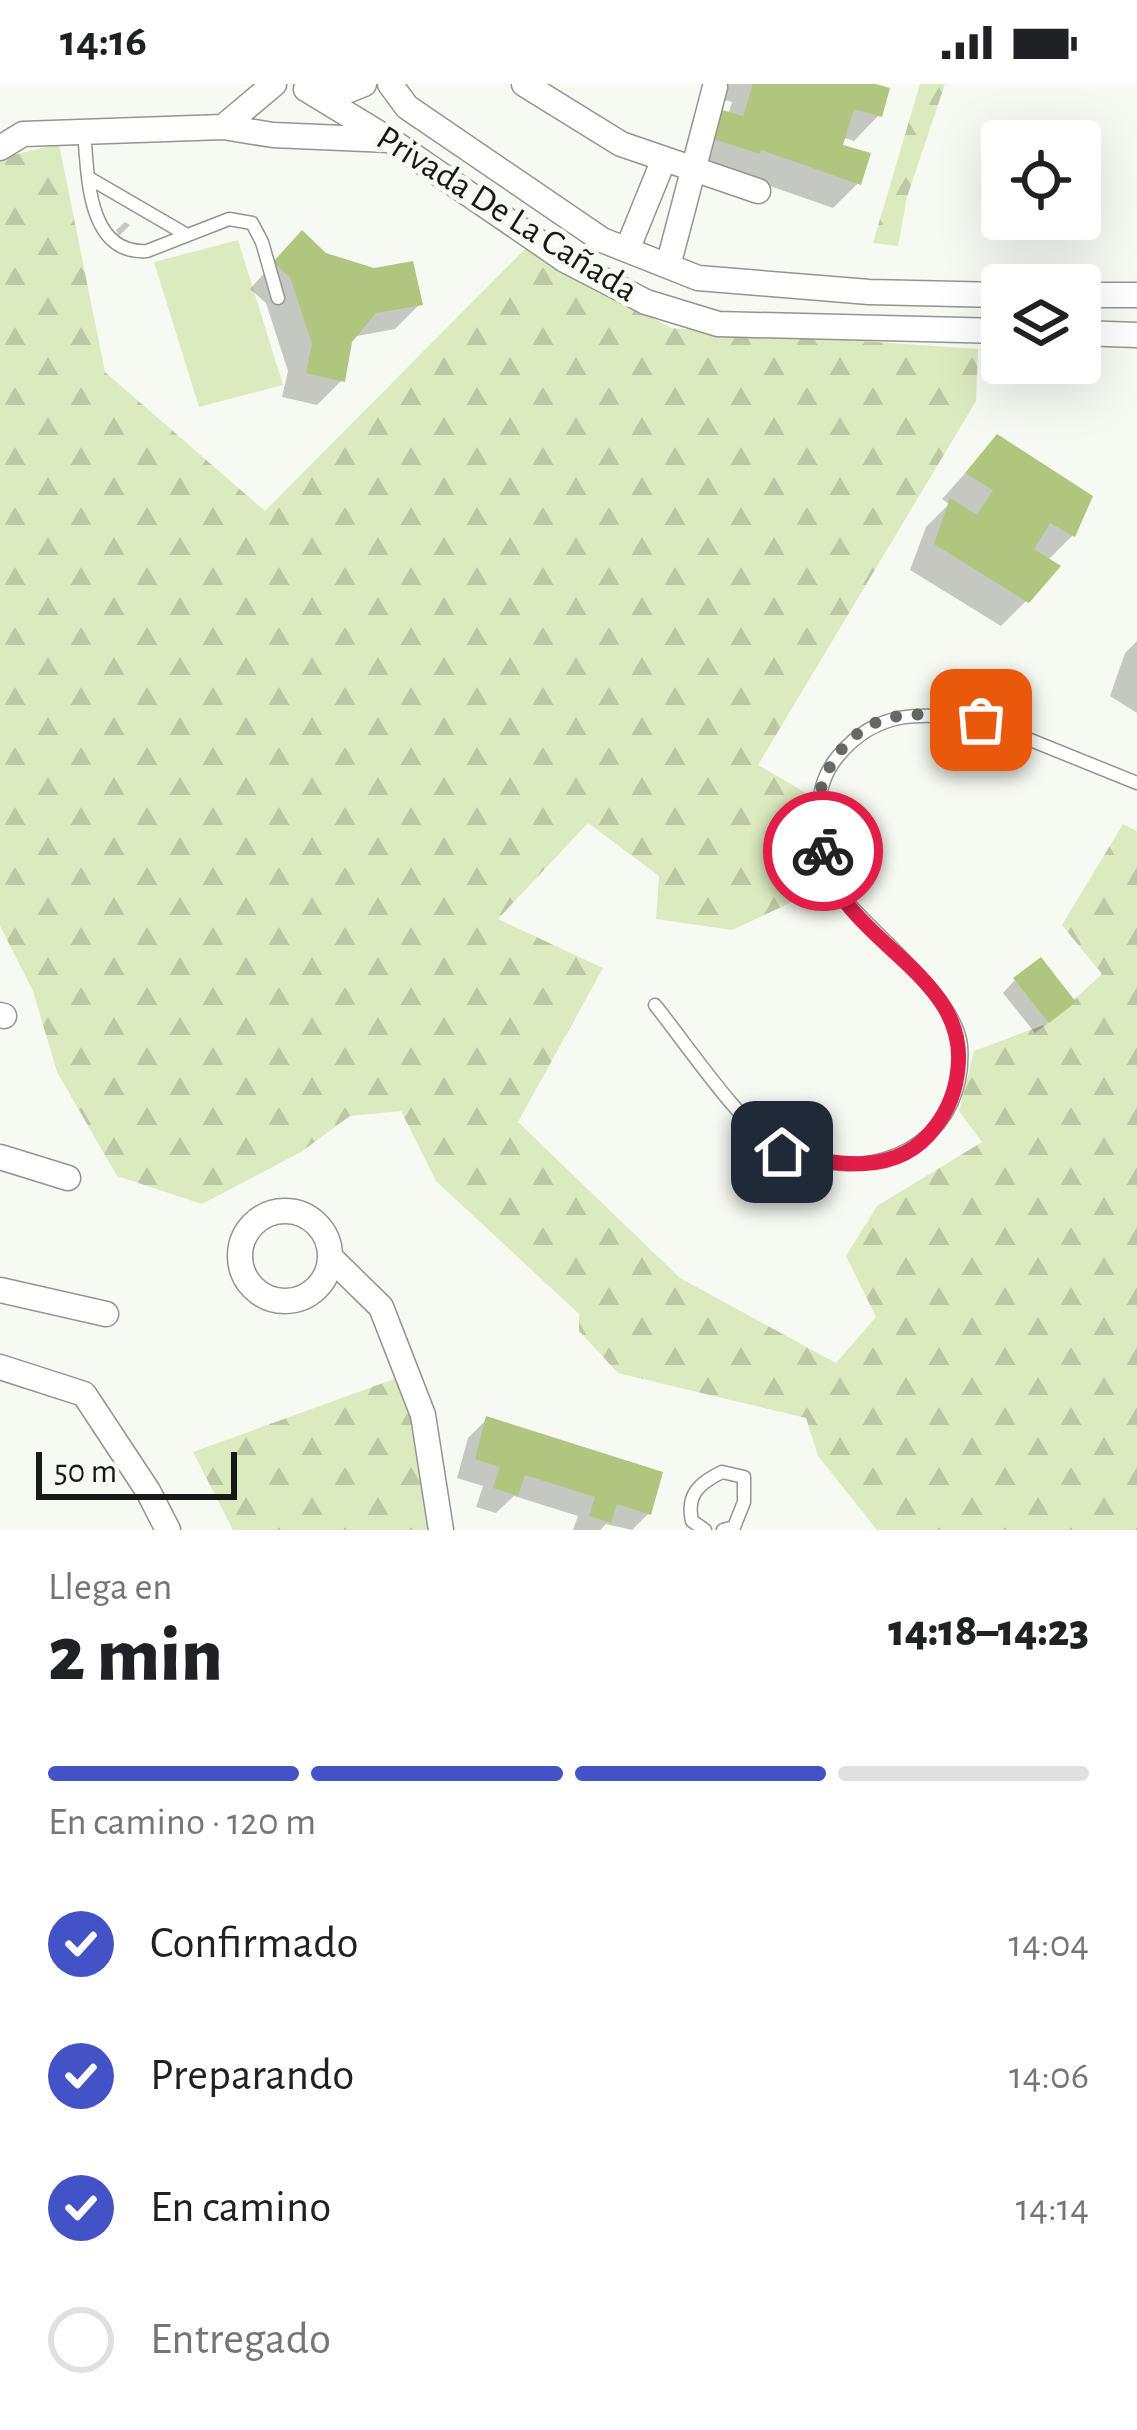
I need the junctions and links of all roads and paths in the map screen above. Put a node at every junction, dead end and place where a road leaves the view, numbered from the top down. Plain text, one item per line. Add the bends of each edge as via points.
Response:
1 (274, 84) edge
2 (364, 84) edge
3 (389, 84) edge
4 (524, 84) edge
5 (302, 87) edge
6 (715, 87) dead end
7 (223, 127) junction
8 (84, 131) junction
9 (390, 140) junction
10 (0, 148) edge
11 (664, 159) junction
12 (694, 170) junction
13 (89, 178) junction
14 (758, 191) dead end
15 (187, 236) junction
16 (627, 250) junction
17 (668, 266) junction
18 (981, 295) edge
19 (1101, 295) edge
20 (1137, 295) edge
21 (278, 298) dead end
22 (981, 331) edge
23 (1101, 334) edge
24 (1137, 335) edge
25 (1137, 783) edge
26 (655, 1005) dead end
27 (0, 1156) edge
28 (68, 1178) dead end
29 (331, 1258) dead end
30 (0, 1290) edge
31 (106, 1314) dead end
32 (0, 1367) edge
33 (692, 1521) junction
34 (167, 1530) edge
35 (441, 1530) edge
36 (676, 1530) edge
37 (705, 1530) edge
38 (723, 1530) edge

1 - 7 street
2 - 5 street via 339,94
3 - 16 street, Privada De La Cañada via 407,107
4 - 11 street via 621,144
5 - 9 street, Privada De La Cañada
6 - 12 street
7 - 8 street
7 - 9 street
8 - 10 street via 23,134
8 - 13 lane
9 - 22 street, Privada De La Cañada via 566,260 646,302 718,323
11 - 12 street
11 - 16 street
12 - 14 street
12 - 17 street
13 - 15 lane
13 - 15 lane via 93,214 118,245 147,251
15 - 21 lane via 229,219 252,223
16 - 17 street, Privada De La Cañada
17 - 18 street, Privada De La Cañada via 698,278
19 - 20 street
23 - 24 street
25 - 26 lane via 981,720 934,716 886,719 856,735 826,770 817,812 826,876 933,989 961,1044 944,1116 898,1157 838,1166 782,1152
27 - 28 street
29 - 35 street via 381,1307 423,1415
30 - 31 street
32 - 34 street via 84,1394
33 - 36 lane
33 - 37 lane
33 - 38 lane via 694,1491 722,1472 744,1477 744,1502 734,1527

